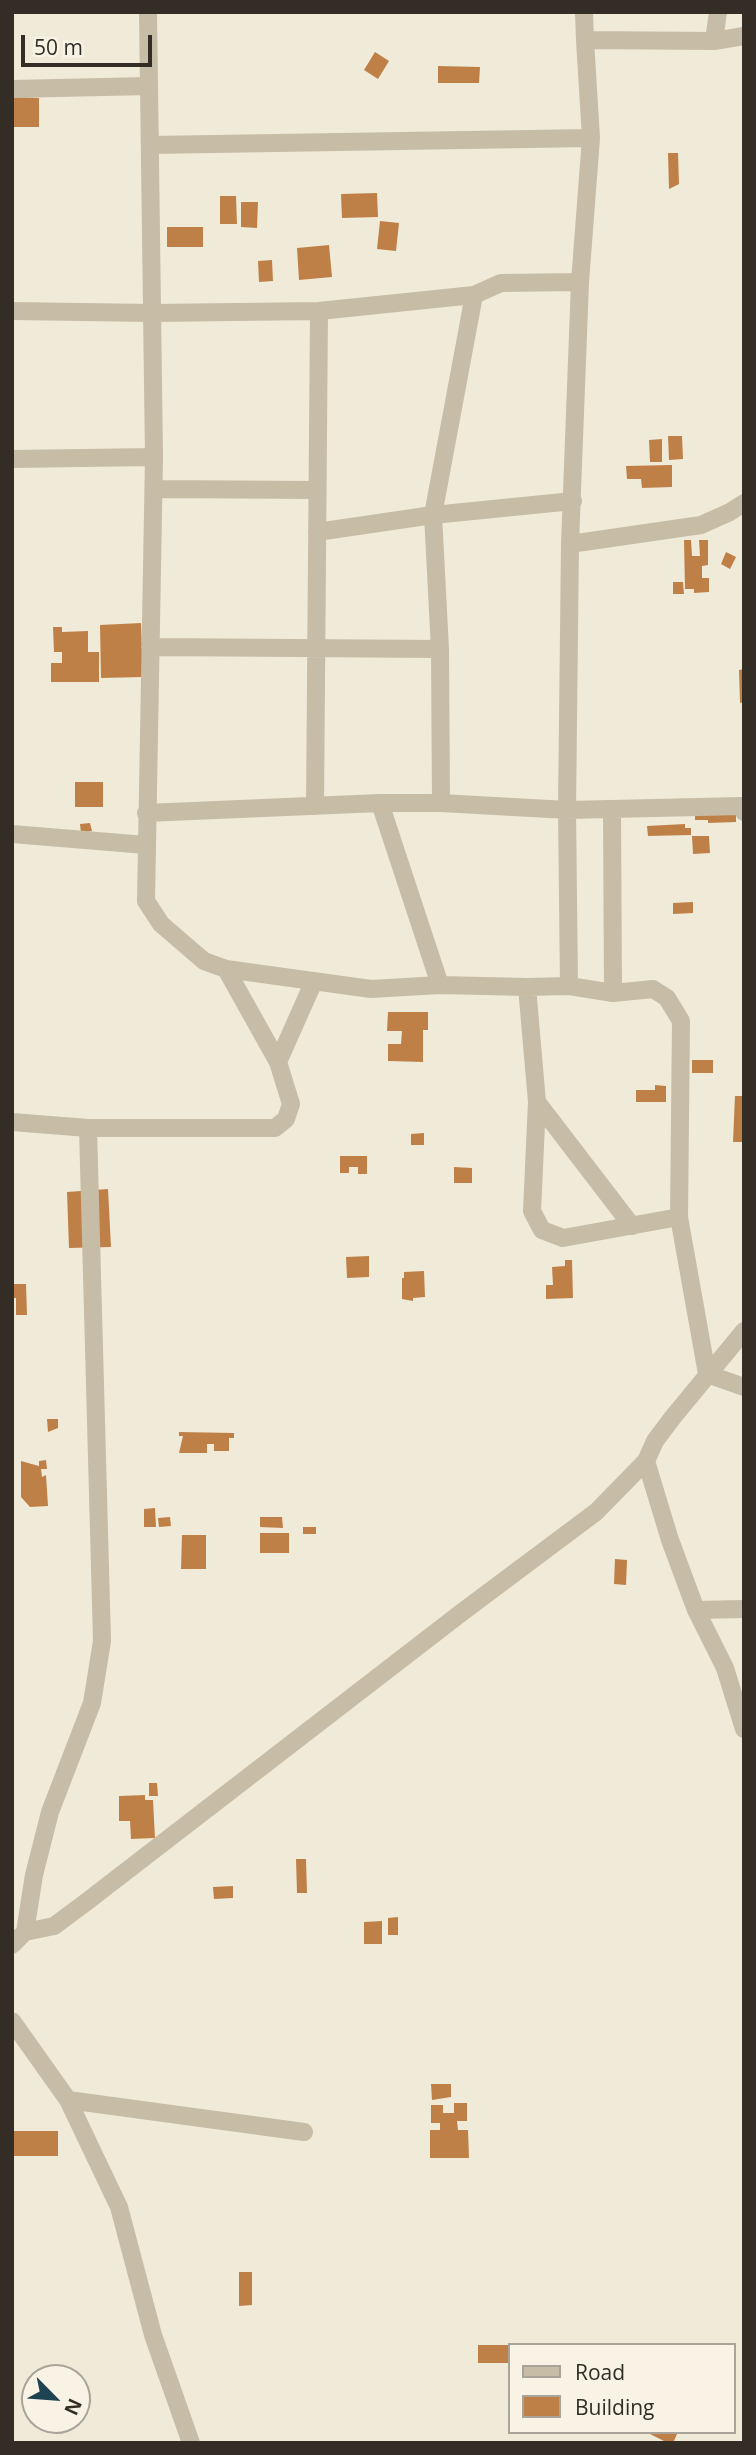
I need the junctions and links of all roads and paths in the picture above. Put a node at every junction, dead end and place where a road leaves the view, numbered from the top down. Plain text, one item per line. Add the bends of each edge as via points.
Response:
1 (148, 12) edge
2 (584, 12) edge
3 (718, 12) edge
4 (744, 36) edge
5 (585, 40) junction
6 (714, 41) junction
7 (149, 86) junction
8 (12, 89) edge
9 (591, 138) junction
10 (150, 145) junction
11 (580, 282) junction
12 (474, 295) junction
13 (12, 311) edge
14 (319, 311) junction
15 (152, 313) junction
16 (154, 457) junction
17 (12, 459) edge
18 (154, 489) junction
19 (317, 490) junction
20 (573, 501) junction
21 (744, 503) edge
22 (433, 515) junction
23 (317, 532) junction
24 (570, 544) junction
25 (150, 647) junction
26 (315, 648) junction
27 (440, 649) junction
28 (380, 803) junction
29 (441, 803) junction
30 (315, 806) junction
31 (743, 807) edge
32 (612, 809) junction
33 (567, 810) junction
34 (146, 813) junction
35 (12, 834) edge
36 (146, 845) junction
37 (226, 969) junction
38 (314, 981) junction
39 (440, 985) junction
40 (569, 986) junction
41 (527, 987) junction
42 (613, 993) junction
43 (278, 1062) junction
44 (537, 1102) junction
45 (12, 1122) edge
46 (88, 1128) junction
47 (679, 1217) junction
48 (632, 1226) junction
49 (744, 1331) edge
50 (708, 1374) junction
51 (744, 1387) edge
52 (646, 1461) junction
53 (744, 1609) edge
54 (696, 1610) junction
55 (744, 1729) edge
56 (19, 1939) edge
57 (12, 2021) edge
58 (68, 2100) junction
59 (304, 2132) dead end
60 (191, 2443) edge

1 - 7 street
2 - 5 street
3 - 6 street
4 - 6 street
5 - 6 street
5 - 9 street
7 - 8 street
7 - 10 street
9 - 10 street
9 - 11 street
10 - 15 street
11 - 12 street via 501,284
11 - 20 street
12 - 14 street
12 - 22 street
13 - 15 street
14 - 15 street
14 - 19 street
15 - 16 street
16 - 17 street
16 - 18 street
18 - 19 street
18 - 25 street
19 - 23 street
20 - 22 street
20 - 24 street
21 - 24 street via 701,524
22 - 23 street
22 - 27 street
23 - 26 street
24 - 33 street
25 - 26 street
25 - 34 street
26 - 27 street
26 - 30 street
27 - 29 street
28 - 29 street
28 - 30 street
28 - 39 street
29 - 33 street
30 - 34 street
31 - 32 street
32 - 33 street
32 - 42 street
33 - 40 street
34 - 36 street
35 - 36 street
36 - 37 street via 146,901 161,924 204,961
37 - 38 street
37 - 43 street
38 - 39 street via 370,989
38 - 43 street
39 - 41 street
40 - 41 street
40 - 42 street
41 - 44 street
42 - 47 street via 653,989 667,998 681,1021
43 - 46 street via 291,1104 286,1119 275,1128
44 - 48 street
44 - 48 street via 532,1211 542,1230 563,1238
45 - 46 street
46 - 56 street via 102,1641 92,1703 50,1812
47 - 48 street
47 - 50 street
49 - 50 street
50 - 51 street
50 - 52 street via 655,1441
52 - 54 street
52 - 56 street via 596,1512 86,1903 54,1926
53 - 54 street
54 - 55 street via 725,1668
57 - 58 street
58 - 59 street
58 - 60 street via 118,2207 153,2335

